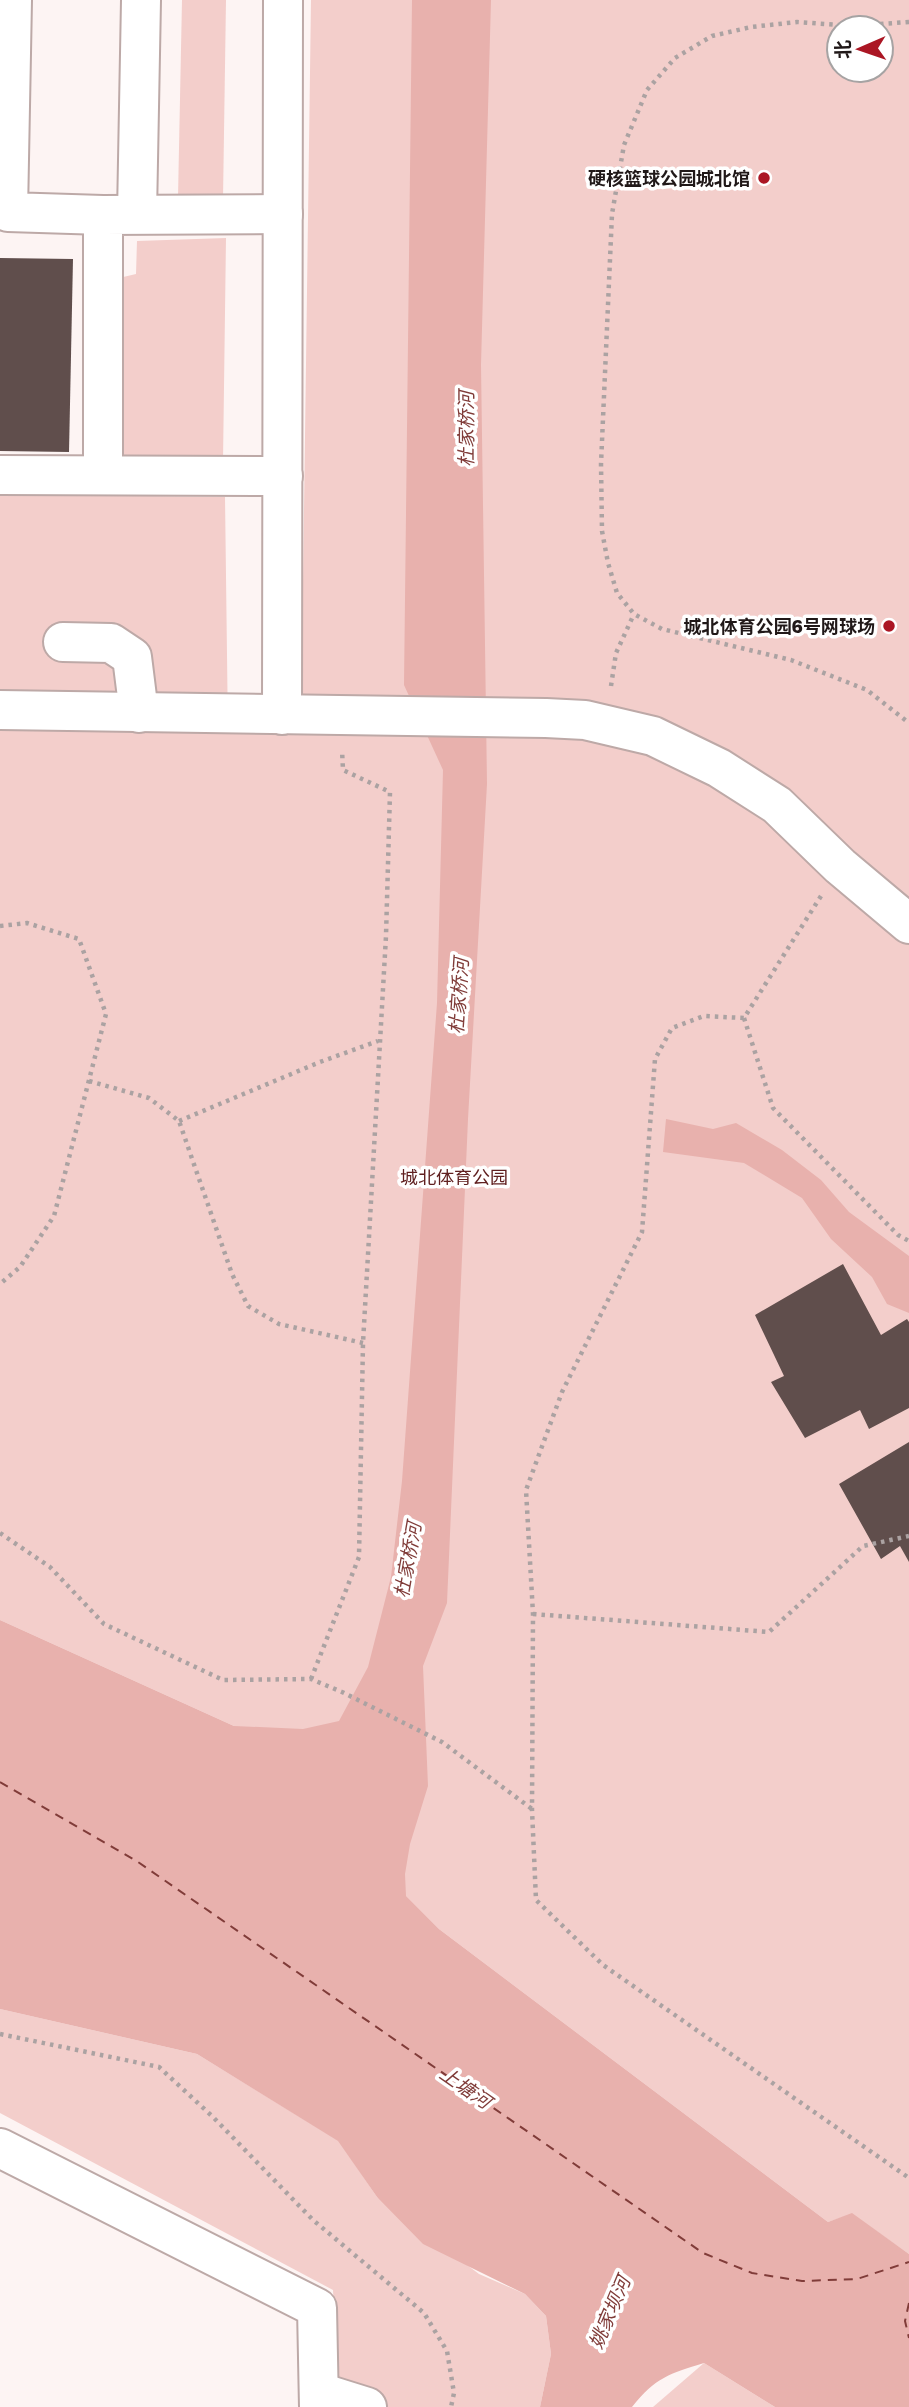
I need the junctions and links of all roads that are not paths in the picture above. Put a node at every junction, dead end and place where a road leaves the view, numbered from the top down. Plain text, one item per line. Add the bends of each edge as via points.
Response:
1 (12, 0) edge
2 (141, 0) edge
3 (283, 0) edge
4 (120, 214) junction
5 (283, 214) junction
6 (0, 475) edge
7 (103, 475) junction
8 (283, 476) junction
9 (62, 642) dead end
10 (0, 710) edge
11 (139, 713) junction
12 (282, 715) junction
13 (909, 924) edge
14 (0, 2148) edge
15 (319, 2400) edge
16 (367, 2407) edge

1 - 4 street via 8,212
2 - 4 street
3 - 5 street
4 - 5 street
4 - 7 street
5 - 8 street
6 - 7 street
7 - 8 street
8 - 12 street
9 - 11 street via 111,643 131,657
10 - 11 street
11 - 12 street
12 - 13 street via 585,720 653,736 719,768 777,805
14 - 15 street via 317,2308
15 - 16 street

